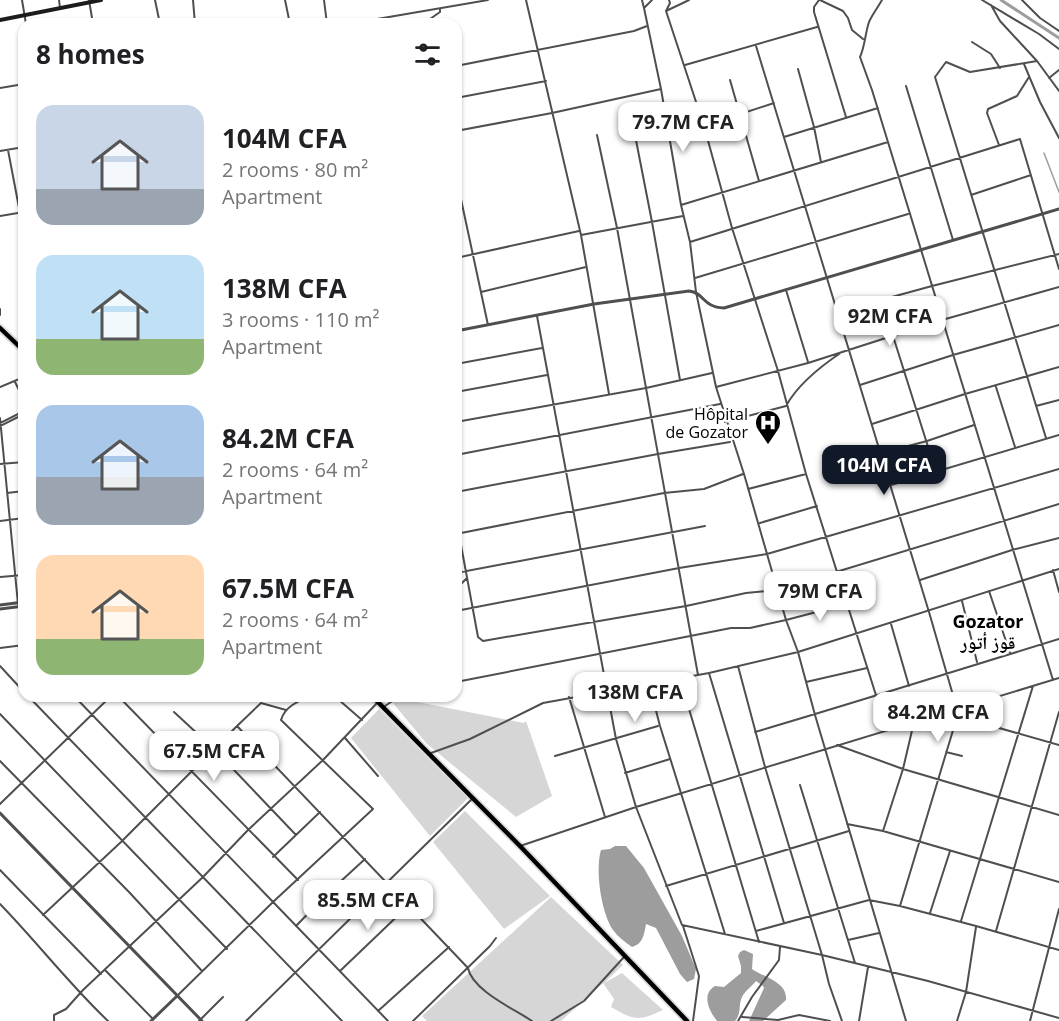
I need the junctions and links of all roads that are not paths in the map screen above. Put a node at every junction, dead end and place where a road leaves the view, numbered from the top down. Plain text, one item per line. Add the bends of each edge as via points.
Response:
1 (22, 0) edge
2 (59, 0) edge
3 (101, 0) edge
4 (155, 0) edge
5 (193, 0) edge
6 (285, 0) edge
7 (324, 0) edge
8 (488, 0) edge
9 (526, 0) edge
10 (642, 0) edge
11 (652, 0) edge
12 (669, 0) edge
13 (689, 0) edge
14 (820, 0) edge
15 (882, 0) edge
16 (982, 0) edge
17 (1023, 0) edge
18 (89, 1) edge
19 (470, 1) edge
20 (991, 5) junction
21 (60, 8) junction
22 (440, 8) junction
23 (644, 8) junction
24 (666, 11) junction
25 (24, 15) junction
26 (25, 18) edge
27 (92, 18) edge
28 (159, 18) edge
29 (194, 18) edge
30 (289, 18) edge
31 (326, 18) edge
32 (382, 18) edge
33 (431, 18) edge
34 (0, 20) edge
35 (648, 26) junction
36 (817, 27) junction
37 (1059, 31) edge
38 (864, 40) junction
39 (972, 42) dead end
40 (756, 46) junction
41 (1059, 49) edge
42 (538, 50) junction
43 (1037, 61) junction
44 (1024, 64) junction
45 (462, 65) edge
46 (685, 65) junction
47 (1000, 68) junction
48 (798, 69) dead end
49 (1059, 70) edge
50 (1029, 77) junction
51 (1049, 78) junction
52 (730, 80) dead end
53 (546, 81) junction
54 (18, 85) edge
55 (906, 86) dead end
56 (0, 88) edge
57 (662, 89) junction
58 (1059, 91) edge
59 (462, 97) edge
60 (774, 103) junction
61 (878, 108) junction
62 (552, 113) junction
63 (740, 114) junction
64 (846, 117) junction
65 (704, 126) junction
66 (814, 127) junction
67 (462, 130) edge
68 (634, 130) dead end
69 (597, 135) dead end
70 (784, 137) junction
71 (1059, 138) edge
72 (888, 142) junction
73 (999, 145) junction
74 (18, 148) edge
75 (8, 150) junction
76 (0, 151) edge
77 (960, 158) junction
78 (821, 163) junction
79 (930, 167) junction
80 (795, 171) junction
81 (1031, 175) junction
82 (899, 177) junction
83 (759, 182) junction
84 (723, 192) junction
85 (18, 194) edge
86 (971, 195) junction
87 (681, 205) junction
88 (462, 206) edge
89 (805, 206) junction
90 (1059, 209) edge
91 (18, 213) edge
92 (909, 214) junction
93 (1043, 214) junction
94 (0, 216) edge
95 (683, 216) junction
96 (652, 222) junction
97 (617, 228) junction
98 (732, 228) junction
99 (982, 231) junction
100 (580, 233) junction
101 (953, 240) junction
102 (690, 242) junction
103 (816, 242) junction
104 (920, 249) junction
105 (472, 255) junction
106 (1057, 255) edge
107 (462, 257) edge
108 (744, 263) junction
109 (586, 267) junction
110 (1059, 269) edge
111 (995, 272) junction
112 (695, 278) junction
113 (826, 278) junction
114 (932, 286) junction
115 (1059, 287) edge
116 (786, 290) junction
117 (481, 292) junction
118 (696, 292) junction
119 (664, 296) junction
120 (754, 298) junction
121 (630, 300) junction
122 (1005, 303) junction
123 (594, 304) junction
124 (0, 309) edge
125 (837, 312) junction
126 (0, 315) edge
127 (537, 316) junction
128 (942, 320) junction
129 (488, 325) junction
130 (1059, 325) edge
131 (0, 328) edge
132 (462, 330) edge
133 (893, 336) junction
134 (1016, 338) junction
135 (18, 344) edge
136 (542, 348) junction
137 (848, 349) junction
138 (952, 355) junction
139 (462, 363) edge
140 (808, 363) junction
141 (1059, 367) edge
142 (778, 370) junction
143 (904, 371) junction
144 (713, 373) junction
145 (547, 375) junction
146 (1028, 377) junction
147 (18, 380) edge
148 (680, 380) junction
149 (15, 382) junction
150 (860, 385) junction
151 (0, 387) edge
152 (716, 387) junction
153 (996, 387) junction
154 (18, 388) edge
155 (646, 388) junction
156 (462, 392) edge
157 (609, 394) junction
158 (965, 394) junction
159 (1059, 400) edge
160 (552, 404) junction
161 (720, 404) junction
162 (786, 406) junction
163 (1036, 406) junction
164 (917, 409) junction
165 (18, 416) edge
166 (651, 418) junction
167 (462, 421) edge
168 (0, 423) edge
169 (726, 423) junction
170 (872, 424) junction
171 (974, 425) junction
172 (559, 435) junction
173 (1059, 435) edge
174 (1046, 438) junction
175 (927, 441) junction
176 (732, 442) junction
177 (1016, 448) junction
178 (881, 453) junction
179 (462, 454) edge
180 (657, 454) junction
181 (984, 457) junction
182 (18, 463) edge
183 (0, 464) edge
184 (4, 464) junction
185 (1059, 469) edge
186 (566, 472) junction
187 (936, 472) junction
188 (744, 474) junction
189 (807, 474) junction
190 (891, 485) junction
191 (748, 489) junction
192 (994, 489) junction
193 (18, 491) edge
194 (462, 491) edge
195 (7, 492) junction
196 (664, 493) junction
197 (1059, 504) edge
198 (817, 506) junction
199 (573, 512) junction
200 (900, 515) junction
201 (18, 519) edge
202 (0, 520) edge
203 (10, 520) junction
204 (1004, 520) junction
205 (758, 524) junction
206 (705, 526) dead end
207 (462, 532) edge
208 (673, 532) junction
209 (827, 537) junction
210 (1059, 538) edge
211 (910, 549) junction
212 (1012, 550) junction
213 (580, 551) junction
214 (462, 554) edge
215 (767, 554) junction
216 (679, 568) junction
217 (1059, 569) edge
218 (838, 570) junction
219 (1053, 570) junction
220 (466, 571) junction
221 (462, 572) edge
222 (16, 576) junction
223 (0, 577) edge
224 (467, 578) junction
225 (920, 580) junction
226 (1022, 581) junction
227 (462, 583) edge
228 (587, 587) junction
229 (777, 590) junction
230 (988, 591) junction
231 (1059, 592) edge
232 (962, 601) junction
233 (848, 603) junction
234 (18, 605) joint
235 (686, 606) junction
236 (0, 607) edge
237 (472, 608) junction
238 (462, 609) edge
239 (929, 612) junction
240 (786, 620) junction
241 (593, 622) junction
242 (891, 624) junction
243 (857, 634) junction
244 (692, 636) junction
245 (1059, 639) edge
246 (1041, 644) junction
247 (18, 646) edge
248 (0, 648) edge
249 (798, 652) junction
250 (1010, 653) junction
251 (601, 654) junction
252 (977, 663) junction
253 (0, 666) edge
254 (738, 666) junction
255 (867, 668) junction
256 (709, 674) junction
257 (698, 675) junction
258 (946, 675) junction
259 (1059, 678) edge
260 (680, 679) junction
261 (1053, 680) junction
262 (462, 681) edge
263 (806, 682) junction
264 (649, 684) junction
265 (18, 686) edge
266 (1033, 686) junction
267 (909, 687) junction
268 (607, 691) junction
269 (876, 696) junction
270 (569, 697) junction
271 (34, 702) edge
272 (79, 702) edge
273 (105, 702) edge
274 (124, 702) edge
275 (300, 702) edge
276 (341, 702) edge
277 (378, 702) joint
278 (391, 702) edge
279 (383, 707) junction
280 (957, 709) junction
281 (286, 710) junction
282 (174, 712) dead end
283 (1059, 712) edge
284 (0, 714) edge
285 (91, 715) junction
286 (815, 715) junction
287 (957, 716) junction
288 (362, 720) junction
289 (914, 722) junction
290 (237, 726) junction
291 (660, 726) junction
292 (887, 730) junction
293 (755, 732) junction
294 (1019, 734) junction
295 (68, 738) junction
296 (345, 738) junction
297 (616, 739) junction
298 (1051, 743) junction
299 (837, 745) junction
300 (1059, 745) edge
301 (583, 748) junction
302 (214, 749) junction
303 (825, 749) junction
304 (946, 752) junction
305 (429, 754) junction
306 (555, 756) dead end
307 (962, 756) dead end
308 (670, 759) junction
309 (324, 760) junction
310 (0, 761) edge
311 (45, 761) junction
312 (765, 767) junction
313 (903, 769) junction
314 (190, 772) junction
315 (625, 773) junction
316 (378, 776) dead end
317 (738, 776) junction
318 (937, 779) junction
319 (22, 784) junction
320 (710, 784) junction
321 (800, 785) dead end
322 (295, 787) junction
323 (168, 794) junction
324 (680, 794) junction
325 (999, 798) junction
326 (472, 799) junction
327 (0, 804) edge
328 (636, 807) junction
329 (1032, 807) junction
330 (270, 808) junction
331 (320, 812) junction
332 (0, 813) edge
333 (1059, 815) edge
334 (605, 817) junction
335 (145, 818) junction
336 (847, 824) junction
337 (248, 830) junction
338 (849, 831) junction
339 (883, 831) junction
340 (296, 835) junction
341 (344, 837) junction
342 (818, 841) junction
343 (919, 841) junction
344 (121, 842) junction
345 (520, 846) junction
346 (790, 850) junction
347 (951, 850) junction
348 (226, 852) junction
349 (273, 857) junction
350 (764, 858) junction
351 (980, 859) junction
352 (364, 860) junction
353 (100, 862) junction
354 (736, 866) junction
355 (1014, 869) junction
356 (0, 870) edge
357 (705, 875) junction
358 (203, 877) junction
359 (298, 880) junction
360 (1059, 882) edge
361 (387, 883) junction
362 (666, 886) junction
363 (72, 887) junction
364 (179, 899) junction
365 (869, 900) junction
366 (273, 902) junction
367 (0, 904) edge
368 (409, 905) junction
369 (900, 906) junction
370 (839, 908) junction
371 (1059, 909) edge
372 (930, 913) junction
373 (43, 915) junction
374 (811, 916) junction
375 (156, 922) junction
376 (961, 922) junction
377 (784, 924) junction
378 (250, 926) junction
379 (296, 926) junction
380 (683, 926) junction
381 (976, 926) junction
382 (996, 931) junction
383 (756, 932) junction
384 (879, 933) junction
385 (724, 934) junction
386 (496, 938) dead end
387 (848, 940) junction
388 (759, 942) junction
389 (780, 946) junction
390 (130, 947) junction
391 (449, 947) junction
392 (1049, 947) junction
393 (227, 949) junction
394 (319, 950) junction
395 (1059, 950) edge
396 (822, 955) junction
397 (624, 957) junction
398 (855, 963) junction
399 (868, 967) junction
400 (468, 968) junction
401 (105, 970) junction
402 (202, 971) junction
403 (340, 972) junction
404 (295, 973) junction
405 (892, 973) junction
406 (101, 974) junction
407 (966, 992) junction
408 (79, 993) junction
409 (177, 996) junction
410 (223, 997) dead end
411 (378, 1011) junction
412 (1032, 1011) junction
413 (742, 1017) junction
414 (1059, 1018) edge
415 (152, 1020) edge
416 (54, 1021) edge
417 (108, 1021) edge
418 (201, 1021) edge
419 (246, 1021) edge
420 (342, 1021) edge
421 (388, 1021) edge
422 (413, 1021) edge
423 (531, 1021) edge
424 (551, 1021) edge
425 (687, 1021) edge
426 (693, 1021) edge
427 (738, 1021) edge
428 (830, 1021) edge
429 (842, 1021) edge
430 (858, 1021) edge
431 (906, 1021) edge
432 (957, 1021) edge
433 (1030, 1021) edge

1 - 25 street
2 - 21 street
3 - 18 main road
4 - 28 street
5 - 29 street
6 - 30 street
7 - 31 street
8 - 19 street
9 - 42 street
10 - 23 street
11 - 23 street
12 - 24 street
13 - 24 street
14 - 36 street via 813,10
14 - 38 street via 843,12 852,30
15 - 38 street
16 - 20 street
17 - 37 street
18 - 21 main road
18 - 27 street
19 - 22 street
20 - 41 street
20 - 43 street via 1000,21
21 - 25 main road
22 - 32 street
22 - 33 street
23 - 35 street
24 - 46 street
25 - 26 street
25 - 34 main road
35 - 42 street
35 - 57 street
36 - 40 street
36 - 64 street
38 - 61 street via 865,49 860,57
39 - 47 street via 991,54
40 - 46 street
40 - 60 street
42 - 45 street
42 - 53 street
43 - 44 street
43 - 51 street
44 - 47 street
44 - 50 street
46 - 65 street
47 - 77 street via 970,72 946,62 936,74 935,82
48 - 66 street
49 - 51 street
50 - 71 street
50 - 73 street via 1017,96 988,109
51 - 58 street
52 - 63 street
53 - 59 street
53 - 62 street
54 - 56 street
55 - 79 street
57 - 62 street
57 - 87 street
60 - 63 street
60 - 70 street
61 - 64 street
61 - 72 street
62 - 67 street
62 - 100 street
63 - 65 street
63 - 83 street
64 - 66 street
65 - 84 street
66 - 70 street
66 - 78 street
68 - 96 street
69 - 97 street
70 - 80 street
72 - 78 street
72 - 82 street
73 - 77 street
73 - 81 street via 1020,139
74 - 75 street
75 - 76 street
75 - 85 street
77 - 79 street
77 - 86 street
78 - 80 street
79 - 82 street
79 - 101 street
80 - 83 street
80 - 89 street
81 - 86 street
81 - 93 street
82 - 89 street
82 - 92 street
83 - 84 street
84 - 87 street
84 - 98 street
86 - 99 street
87 - 95 street
88 - 105 street
89 - 98 street
89 - 103 street
90 - 93 street
91 - 94 street
92 - 103 street
92 - 104 street
93 - 99 street
93 - 106 street
95 - 96 street
95 - 102 street
96 - 97 street
96 - 119 street
97 - 100 street
97 - 121 street
98 - 102 street
98 - 108 street
99 - 101 street
99 - 111 street
100 - 105 street
100 - 109 street
101 - 104 street
102 - 112 street
103 - 108 street
103 - 113 street
104 - 113 street
104 - 114 street
105 - 107 street
105 - 117 street
106 - 110 street
106 - 111 street
108 - 112 street
108 - 120 street
109 - 117 street
109 - 123 street
111 - 114 street
111 - 122 street
112 - 118 street
113 - 116 street
113 - 125 street
114 - 125 street
114 - 128 street
115 - 122 street
116 - 120 street
116 - 140 street
117 - 129 street
118 - 119 street
118 - 120 street via 716,308
118 - 144 street
119 - 121 street
119 - 148 street
120 - 142 street
121 - 123 street
121 - 155 street
122 - 128 street
122 - 134 street
123 - 127 street
123 - 157 street
124 - 126 street
125 - 137 street
127 - 129 street
127 - 136 street
128 - 133 street
128 - 138 street
129 - 132 street
130 - 134 street
131 - 135 highway
133 - 137 street
133 - 143 street
134 - 138 street
134 - 146 street
136 - 139 street
136 - 145 street
137 - 140 street
137 - 150 street
137 - 162 street via 815,372
138 - 143 street
138 - 158 street
140 - 142 street
141 - 146 street
142 - 152 street
142 - 162 street
143 - 150 street
143 - 164 street
144 - 148 street
144 - 152 street
145 - 156 street
145 - 160 street
146 - 153 street
146 - 163 street
147 - 149 street
148 - 155 street
149 - 151 street
149 - 154 street
150 - 170 street
152 - 161 street
153 - 158 street
153 - 177 street
155 - 157 street
155 - 166 street
157 - 160 street
158 - 164 street
158 - 171 street
159 - 163 street
160 - 167 street
160 - 172 street
161 - 166 street
161 - 169 street
162 - 169 street
162 - 189 street
163 - 174 street
164 - 170 street
164 - 175 street
165 - 168 street
166 - 172 street
166 - 180 street
168 - 184 street
169 - 176 street
170 - 178 street
171 - 175 street
171 - 181 street
172 - 179 street
172 - 186 street
173 - 174 street
174 - 177 street
175 - 178 street
175 - 187 street
176 - 180 street
176 - 188 street
177 - 181 street
178 - 190 street
180 - 186 street
180 - 196 street
181 - 187 street
181 - 192 street
182 - 184 street
183 - 184 street
184 - 195 street
185 - 192 street
186 - 194 street
186 - 199 street
187 - 190 street
188 - 191 street
188 - 196 street via 704,489
189 - 191 street
189 - 198 street
190 - 200 street
191 - 205 street
192 - 200 street
192 - 204 street
193 - 195 street
195 - 203 street
196 - 199 street
196 - 208 street
197 - 204 street
198 - 205 street
198 - 209 street
199 - 207 street
199 - 213 street
200 - 209 street
200 - 211 street
201 - 203 street
202 - 203 street
203 - 222 street
204 - 211 street
204 - 212 street
205 - 215 street
206 - 208 street
208 - 213 street
208 - 216 street
209 - 215 street
209 - 218 street
210 - 212 street
211 - 218 street
211 - 225 street
212 - 225 street
212 - 226 street
213 - 220 street
213 - 228 street
214 - 220 street
215 - 216 street
215 - 229 street
216 - 228 street
216 - 235 street
217 - 219 street
218 - 229 street
218 - 233 street
219 - 226 street
219 - 231 street
220 - 221 street
220 - 224 street
222 - 223 street
222 - 234 street
224 - 227 street
224 - 237 street
225 - 239 street
226 - 230 street
226 - 246 street
228 - 237 street
228 - 241 street
229 - 235 street
229 - 240 street
230 - 232 street
230 - 250 street
232 - 239 street
232 - 252 street
233 - 240 street
233 - 243 street
234 - 236 street
235 - 241 street
235 - 244 street
237 - 238 street
237 - 241 street via 478,637 483,641
239 - 242 street
239 - 258 street
240 - 244 street
240 - 249 street
241 - 251 street
242 - 243 street
242 - 267 street
243 - 249 street
243 - 255 street
244 - 251 street
244 - 257 street
245 - 246 street
246 - 250 street
246 - 261 street
247 - 248 street
249 - 254 street
249 - 263 street
250 - 252 street
251 - 262 street
251 - 268 street
252 - 258 street
253 - 265 street
254 - 256 street
254 - 293 street
255 - 263 street
255 - 269 street
256 - 257 street
256 - 317 street
257 - 260 street
258 - 267 street
258 - 280 street
259 - 261 street
260 - 264 street
260 - 320 street
261 - 266 street
263 - 286 street
264 - 268 street
264 - 291 street
266 - 280 street
266 - 294 street
267 - 269 street
268 - 270 street
268 - 297 street
269 - 286 street
269 - 292 street
270 - 301 street
270 - 305 street via 543,703 470,739
271 - 295 street
272 - 285 street
273 - 285 street
274 - 314 street
275 - 281 street
276 - 288 street
277 - 279 highway
277 - 288 street
278 - 279 street
279 - 305 highway
280 - 287 street
280 - 289 street
281 - 290 street via 261,703
281 - 309 street via 281,720
282 - 302 street
283 - 298 street
284 - 311 street
285 - 295 street
285 - 323 street
286 - 293 street
286 - 303 street
287 - 294 street
287 - 304 street
288 - 296 street
289 - 292 street
289 - 313 street
290 - 302 street
290 - 322 street
291 - 297 street
291 - 308 street
292 - 299 street
293 - 312 street
294 - 298 street
294 - 325 street
295 - 311 street
295 - 335 street
296 - 309 street
296 - 316 street
297 - 301 street
297 - 315 street
298 - 300 street
298 - 329 street
299 - 303 street
299 - 313 street
301 - 306 street
301 - 334 street
302 - 314 street
302 - 330 street
303 - 312 street
303 - 336 street
304 - 307 street
304 - 318 street
305 - 326 highway
308 - 315 street
308 - 324 street
309 - 322 street
309 - 341 street via 373,809
310 - 319 street
311 - 319 street
311 - 344 street
312 - 317 street
312 - 346 street
313 - 318 street
313 - 339 street
314 - 323 street
314 - 337 street
315 - 328 street
317 - 320 street
317 - 350 street
318 - 325 street
318 - 343 street
319 - 327 street
319 - 353 street
320 - 324 street
320 - 354 street
321 - 342 street
322 - 330 street
322 - 331 street
323 - 335 street
323 - 348 street
324 - 328 street
324 - 357 street
325 - 329 street
325 - 351 street
326 - 345 highway
326 - 361 street
328 - 334 street
328 - 362 street
329 - 333 street
329 - 355 street
330 - 337 street
330 - 340 street
331 - 340 street
331 - 341 street
332 - 363 street
334 - 345 street
335 - 344 street
335 - 358 street
336 - 338 street
336 - 339 street
337 - 348 street
337 - 349 street
338 - 342 street
338 - 365 street
339 - 343 street
340 - 349 street
341 - 352 street
341 - 359 street
342 - 346 street
342 - 370 street
343 - 347 street
343 - 369 street
344 - 353 street
344 - 364 street
345 - 397 highway
346 - 350 street
346 - 374 street
347 - 351 street
347 - 372 street
348 - 358 street
348 - 366 street
349 - 359 street
350 - 354 street
350 - 377 street
351 - 355 street
351 - 376 street
352 - 361 street
352 - 379 street
353 - 363 street
353 - 375 street
354 - 357 street
354 - 383 street
355 - 360 street
355 - 382 street
356 - 373 street
357 - 362 street
357 - 385 street
358 - 364 street
358 - 378 street
359 - 366 street
361 - 368 street
361 - 394 street
362 - 380 street
363 - 373 street
363 - 390 street
364 - 375 street
364 - 393 street
365 - 369 street
365 - 370 street
365 - 384 street
366 - 378 street
366 - 379 street
367 - 408 street
368 - 391 street
368 - 403 street
369 - 372 street
370 - 374 street
370 - 387 street
371 - 392 street
372 - 376 street
373 - 406 street
374 - 377 street
374 - 396 street
375 - 390 street
375 - 402 street
376 - 381 street
377 - 383 street
378 - 393 street
378 - 404 street
379 - 394 street
380 - 385 street
380 - 426 street via 700,980
381 - 382 street
381 - 407 street
382 - 392 street
383 - 388 street
384 - 387 street
384 - 405 street
385 - 388 street
386 - 400 street
387 - 398 street
388 - 389 street
389 - 396 street
389 - 413 street via 779,960
390 - 401 street
390 - 409 street
391 - 400 street
391 - 411 street
392 - 395 street
392 - 412 street
393 - 402 street
394 - 403 street
394 - 404 street
396 - 398 street
396 - 429 street
397 - 424 street via 584,1001
397 - 425 highway
398 - 399 street
399 - 405 street
399 - 430 street
400 - 422 street
400 - 423 street via 470,976 505,1006
401 - 406 street
401 - 415 street
402 - 409 street
403 - 411 street
404 - 419 street
404 - 420 street
405 - 407 street
405 - 431 street
406 - 408 street
407 - 412 street
407 - 432 street
408 - 416 street via 66,1009 54,1015
408 - 417 street
409 - 415 street
409 - 418 street
410 - 418 street
411 - 421 street
412 - 414 street
412 - 433 street
413 - 427 street
413 - 428 street via 778,1020 799,1015

